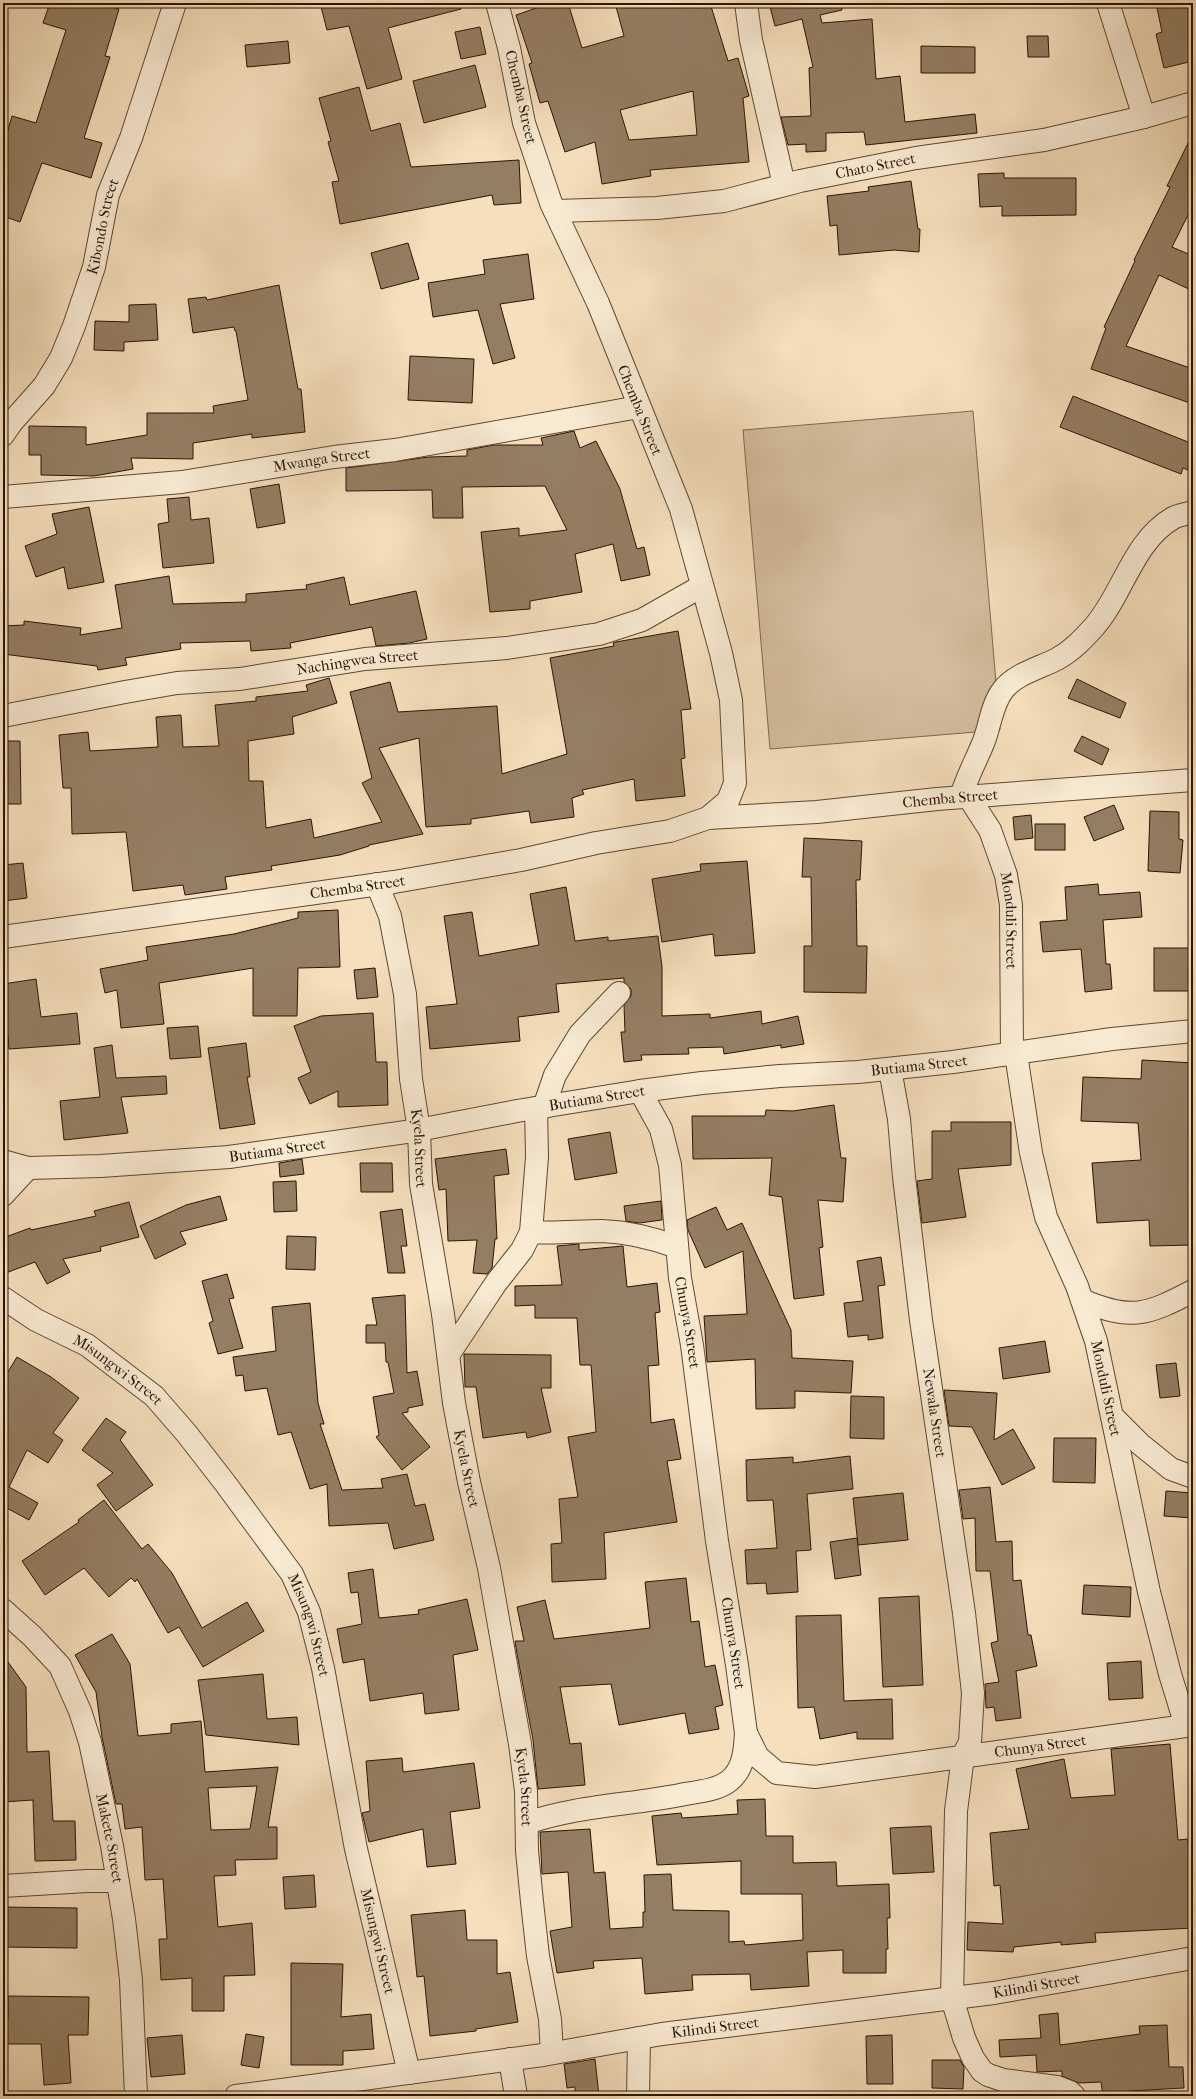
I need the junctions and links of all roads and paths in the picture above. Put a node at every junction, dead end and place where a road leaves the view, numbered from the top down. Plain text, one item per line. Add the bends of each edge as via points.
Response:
1 (175, 3) edge
2 (497, 3) edge
3 (746, 3) edge
4 (1108, 3) edge
5 (1193, 103) edge
6 (1144, 117) junction
7 (784, 185) junction
8 (555, 211) junction
9 (639, 407) junction
10 (3, 435) edge
11 (3, 496) edge
12 (1193, 512) edge
13 (702, 586) junction
14 (3, 716) edge
15 (1193, 780) edge
16 (965, 797) junction
17 (708, 818) junction
18 (377, 884) junction
19 (3, 937) edge
20 (619, 993) dead end
21 (1193, 1031) edge
22 (1014, 1055) junction
23 (890, 1069) junction
24 (640, 1091) junction
25 (540, 1107) junction
26 (419, 1130) junction
27 (3, 1161) edge
28 (28, 1168) junction
29 (3, 1195) edge
30 (531, 1232) junction
31 (677, 1247) junction
32 (1193, 1291) edge
33 (3, 1298) edge
34 (1082, 1300) junction
35 (449, 1354) junction
36 (1112, 1416) junction
37 (1193, 1477) edge
38 (3, 1610) edge
39 (1190, 1725) edge
40 (746, 1734) junction
41 (963, 1756) junction
42 (526, 1793) junction
43 (565, 1812) junction
44 (527, 1823) junction
45 (117, 1881) junction
46 (3, 1886) edge
47 (1193, 1958) edge
48 (952, 1998) junction
49 (639, 2038) junction
50 (552, 2053) junction
51 (510, 2059) junction
52 (409, 2073) junction
53 (136, 2096) edge
54 (236, 2096) edge
55 (516, 2096) edge
56 (638, 2096) edge
57 (1074, 2096) edge

1 - 10 street, Kibondo Street via 131,138 108,195 94,267 74,326 61,358 44,386
2 - 8 street, Chemba Street via 524,123
3 - 7 street via 751,40
4 - 6 street
5 - 6 street, Chato Street
6 - 7 street, Chato Street via 1044,140 916,158
7 - 8 street, Chato Street via 724,201 657,208
8 - 9 street, Chemba Street via 598,303
9 - 11 street, Mwanga Street via 395,450 334,457 182,482
9 - 13 street, Chemba Street via 681,509
12 - 16 street via 1173,518 1153,534 1136,556 1109,605 1078,644 1058,658 1015,679 1003,690 970,769
13 - 14 street, Nachingwea Street via 642,620 599,634 507,648 365,659 240,679 176,684
13 - 17 street, Chemba Street via 731,700 735,757 735,783 728,801
15 - 16 street, Chemba Street
16 - 17 street, Chemba Street via 817,812
16 - 22 street, Monduli Street via 990,830 1006,876 1011,905
17 - 18 street, Chemba Street via 670,831 596,843 521,860
18 - 19 street, Chemba Street
18 - 26 street, Kyela Street via 390,916 405,994 411,1079
20 - 25 street via 580,1034 555,1075
21 - 22 street, Butiama Street
22 - 23 street, Butiama Street
22 - 34 street, Monduli Street via 1031,1153 1046,1217
23 - 24 street, Butiama Street via 780,1076
23 - 41 street, Newala Street via 899,1119 922,1320 963,1605 973,1693 970,1742
24 - 25 street, Butiama Street
24 - 31 street, Chunya Street via 661,1129 670,1165
25 - 26 street, Butiama Street
25 - 30 street
26 - 28 street, Butiama Street via 230,1157
26 - 35 street, Kyela Street via 421,1184
27 - 28 street, Butiama Street
28 - 29 street
30 - 31 street via 630,1233
30 - 35 street via 522,1250
31 - 40 street, Chunya Street
32 - 34 street via 1158,1308 1136,1314 1122,1314 1102,1309
33 - 52 street, Misungwi Street via 36,1320 87,1345 154,1396 216,1471 292,1574 309,1612 323,1668 356,1849
34 - 36 street, Monduli Street via 1096,1341
35 - 42 street, Kyela Street via 454,1403 468,1482 489,1568 512,1687
36 - 37 street via 1140,1444 1171,1469
36 - 39 street, Monduli Street via 1149,1592 1170,1674
38 - 45 street, Makete Street via 60,1666 80,1711 90,1742
39 - 41 street, Chunya Street
40 - 41 street, Chunya Street via 758,1757 777,1773 815,1777
40 - 43 street via 745,1753 740,1768 729,1781 707,1790
41 - 48 street, Newala Street via 956,1810
42 - 43 street
42 - 44 street, Kyela Street
43 - 44 street
44 - 50 street, Kyela Street via 532,1902 538,1956 550,2019
45 - 46 street via 88,1880
45 - 53 street, Makete Street via 130,1980
47 - 48 street, Kilindi Street
48 - 49 street, Kilindi Street
48 - 57 street, Newala Street via 964,2038 982,2071 1003,2080 1056,2087
49 - 50 street, Kilindi Street
49 - 56 street
50 - 51 street, Kilindi Street
51 - 52 street, Kilindi Street
51 - 55 street
52 - 54 street, Kilindi Street

